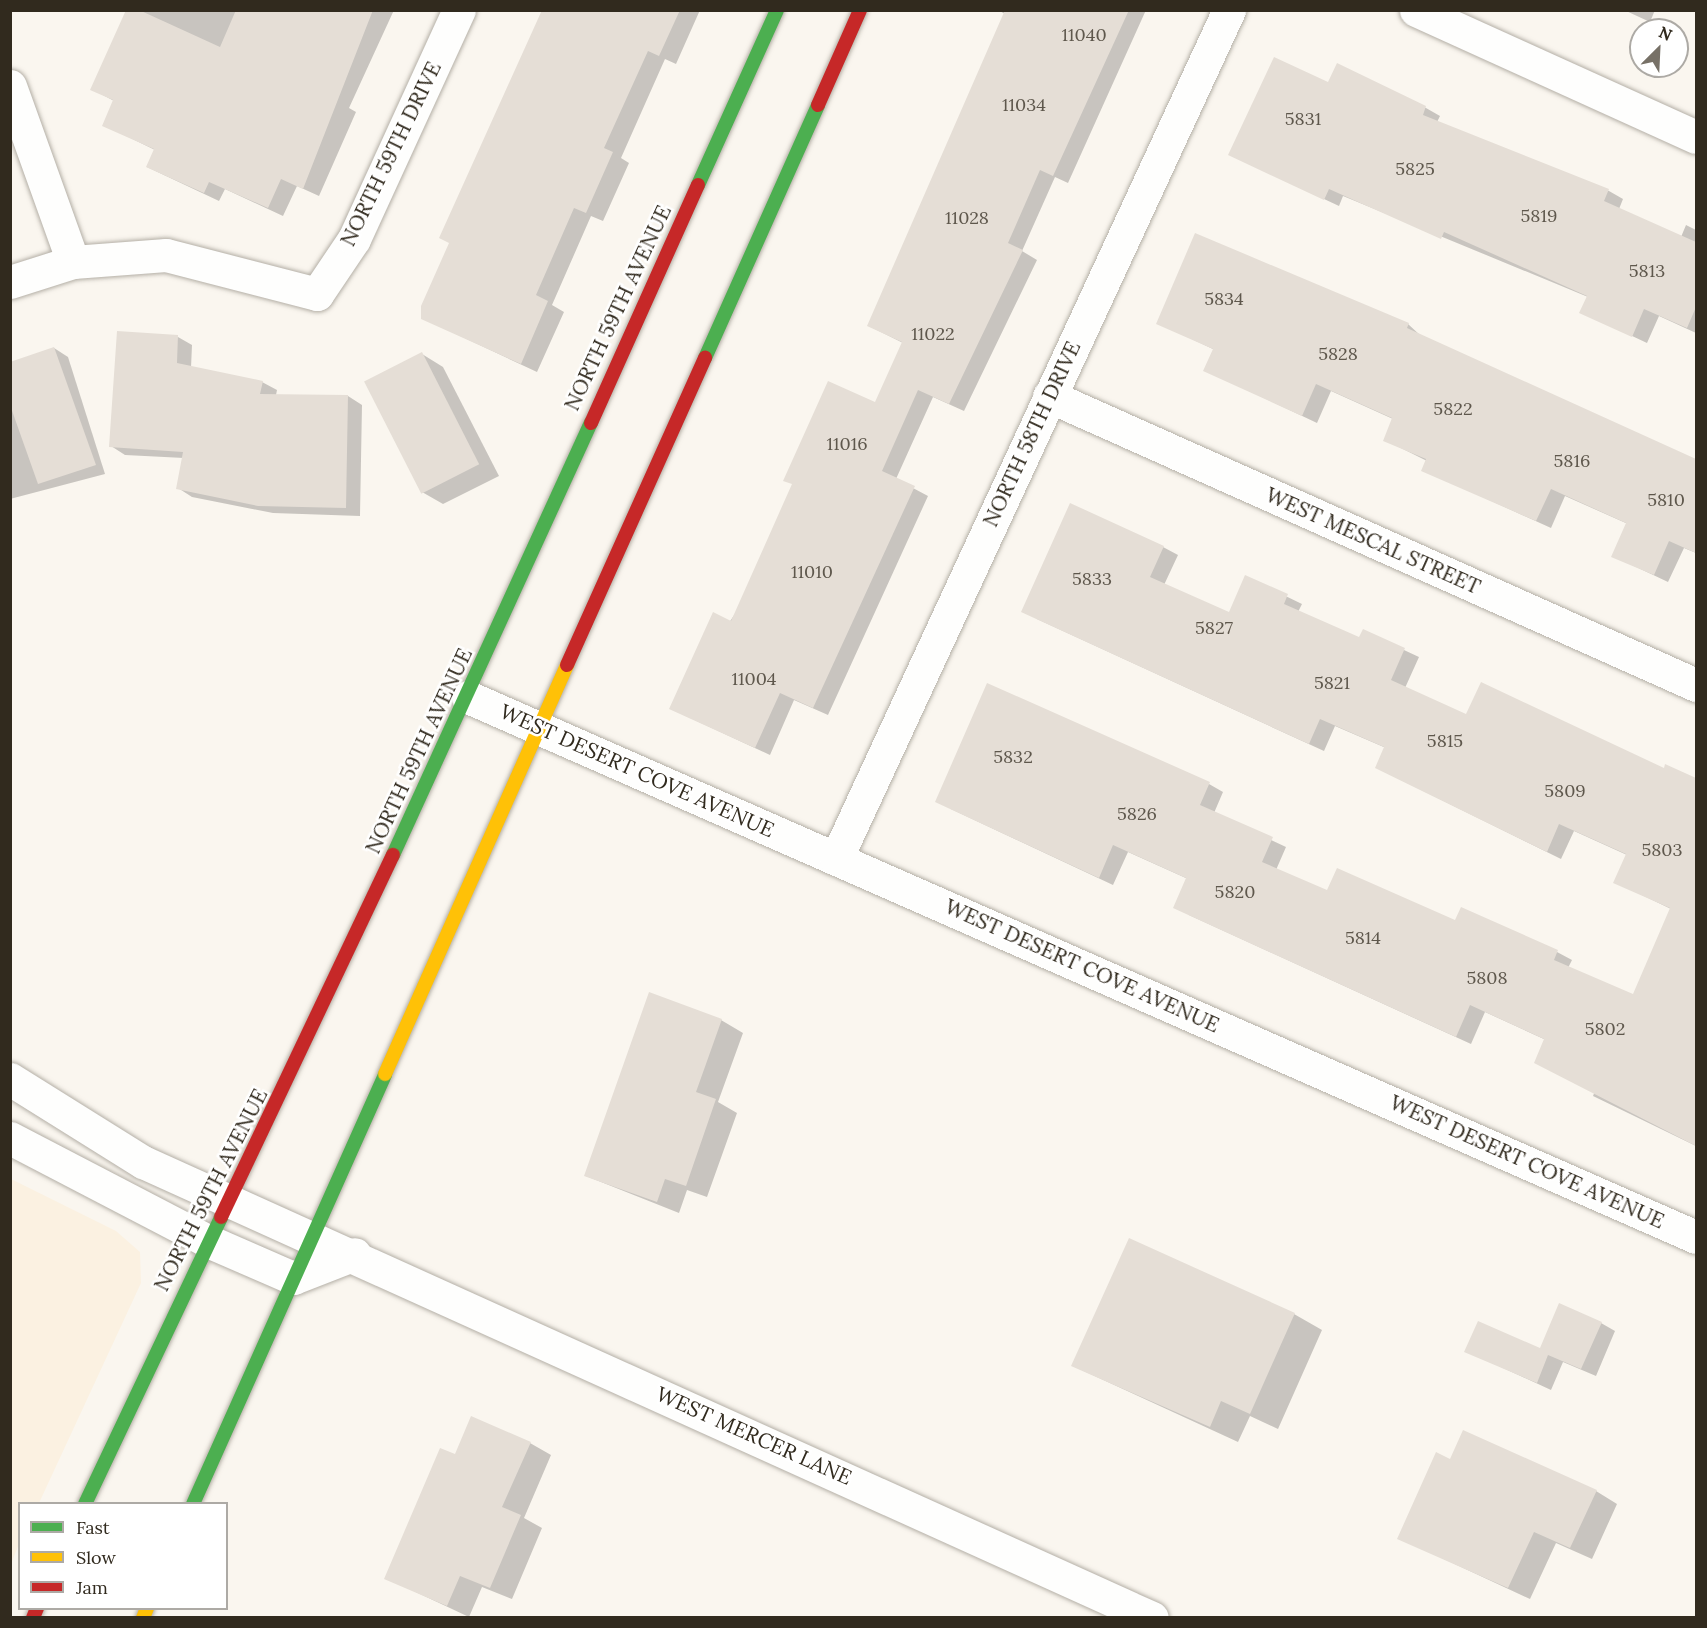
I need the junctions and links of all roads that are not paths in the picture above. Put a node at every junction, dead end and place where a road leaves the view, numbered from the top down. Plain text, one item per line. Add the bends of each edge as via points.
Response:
1 (459, 10) edge
2 (777, 10) edge
3 (861, 10) edge
4 (1229, 10) edge
5 (1416, 10) edge
6 (10, 86) edge
7 (1696, 138) edge
8 (73, 262) junction
9 (10, 282) edge
10 (1049, 396) junction
11 (1696, 685) edge
12 (468, 697) junction
13 (536, 726) junction
14 (836, 859) junction
15 (10, 1079) edge
16 (10, 1138) edge
17 (231, 1198) junction
18 (313, 1235) junction
19 (1696, 1237) edge
20 (208, 1241) junction
21 (355, 1254) junction
22 (293, 1278) junction
23 (86, 1502) edge
24 (194, 1502) edge
25 (1152, 1617) edge

1 - 8 street, NORTH 59TH DRIVE via 354,239 317,294 166,255
2 - 12 main road, NORTH 59TH AVENUE
3 - 13 main road
4 - 10 street, NORTH 58TH DRIVE
5 - 7 street
6 - 8 street
8 - 9 street
10 - 11 street, WEST MESCAL STREET
10 - 14 street, NORTH 58TH DRIVE
12 - 13 street, WEST DESERT COVE AVENUE
12 - 17 main road, NORTH 59TH AVENUE
13 - 14 street, WEST DESERT COVE AVENUE
13 - 18 main road
14 - 19 street, WEST DESERT COVE AVENUE
15 - 17 street, WEST MERCER LANE via 134,1157
16 - 20 street
17 - 18 street, WEST MERCER LANE
17 - 20 main road, NORTH 59TH AVENUE
18 - 21 street, WEST MERCER LANE
18 - 22 main road
20 - 22 street
20 - 23 main road, NORTH 59TH AVENUE
21 - 22 street
21 - 25 street, WEST MERCER LANE
22 - 24 main road

